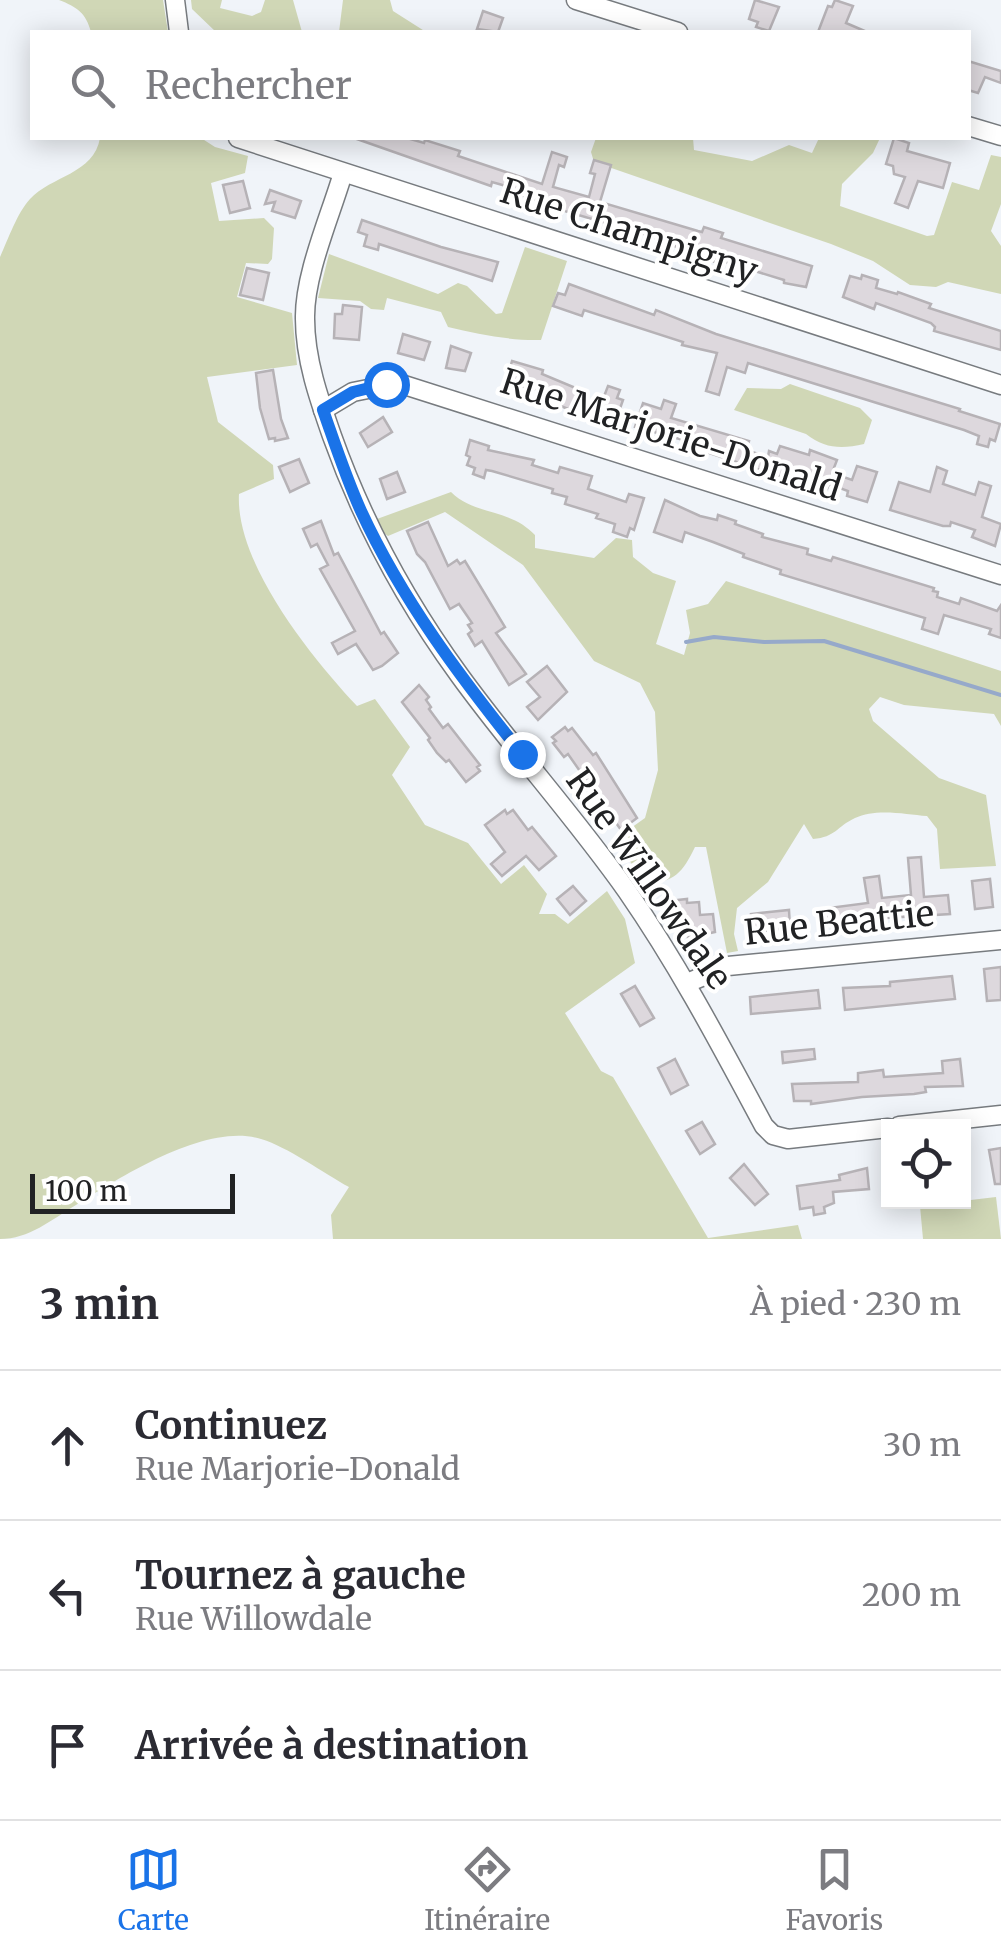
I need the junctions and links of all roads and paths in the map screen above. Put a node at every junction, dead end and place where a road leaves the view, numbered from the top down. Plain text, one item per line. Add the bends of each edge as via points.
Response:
1 (175, 0) edge
2 (576, 0) edge
3 (180, 30) edge
4 (672, 30) edge
5 (971, 127) edge
6 (1001, 136) edge
7 (244, 140) edge
8 (343, 173) junction
9 (1001, 385) edge
10 (323, 410) junction
11 (1001, 575) edge
12 (1001, 940) edge
13 (686, 984) junction
14 (1001, 1115) edge
15 (964, 1119) edge
16 (881, 1129) edge

1 - 3 street
2 - 4 street
5 - 6 street
7 - 8 street, Rue Champigny
8 - 9 street, Rue Champigny
8 - 10 street, Rue Willowdale via 306,293 307,350
10 - 11 street, Rue Marjorie-Donald via 353,392 398,382
10 - 13 street, Rue Willowdale via 362,512 411,604 626,890
12 - 13 street, Rue Beattie via 728,966
13 - 16 street, Rue Willowdale via 774,1135
14 - 15 street

